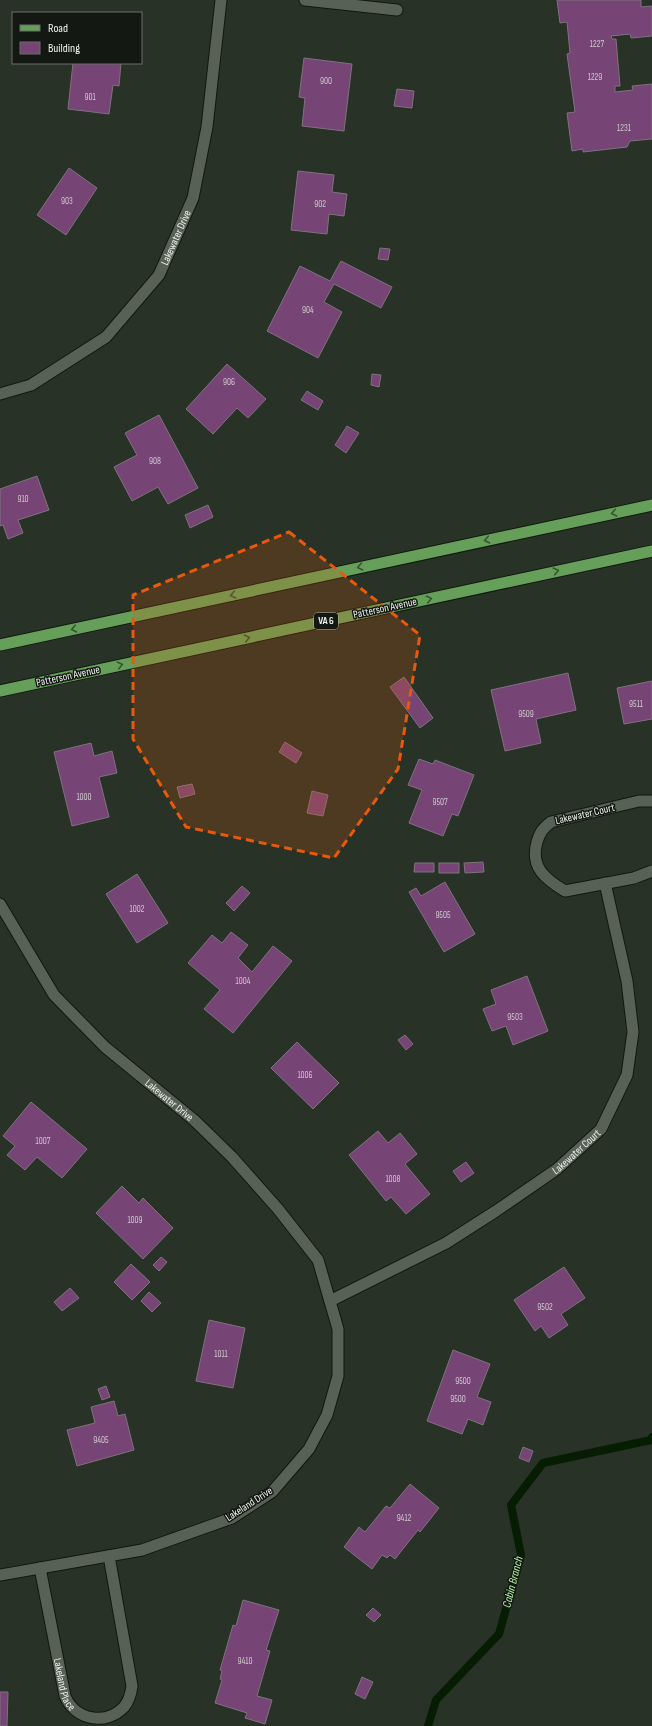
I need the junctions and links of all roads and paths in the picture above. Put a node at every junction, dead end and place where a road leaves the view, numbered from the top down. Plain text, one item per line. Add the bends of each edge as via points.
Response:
1 (221, 0) edge
2 (305, 0) edge
3 (397, 10) dead end
4 (0, 394) edge
5 (652, 505) edge
6 (652, 551) edge
7 (0, 644) edge
8 (0, 691) edge
9 (652, 801) edge
10 (652, 871) edge
11 (605, 884) junction
12 (0, 904) edge
13 (330, 1300) junction
14 (109, 1556) junction
15 (40, 1568) junction
16 (0, 1575) edge

1 - 4 street, Lakewater Drive via 207,127 193,198 158,275 106,337 31,385
2 - 3 street
5 -> 7 main road
8 -> 6 main road, Patterson Avenue / VA 6
9 - 11 street, Lakewater Court via 639,801 563,818 543,828 534,852 535,861 550,882 565,891
10 - 11 street, Lakewater Court
11 - 13 street, Lakewater Court via 627,981 634,1032 627,1075 601,1129 557,1169 446,1243
12 - 13 street, Lakewater Drive via 54,995 105,1047 194,1120 232,1157 278,1209 318,1260
13 - 14 street, Lakeland Drive via 338,1329 338,1376 327,1415 309,1449 272,1492 232,1518 142,1550
14 - 15 street, Lakeland Drive
14 - 15 street, Lakeland Place via 132,1686 124,1707 106,1718 84,1717 68,1703
15 - 16 street, Lakeland Drive

